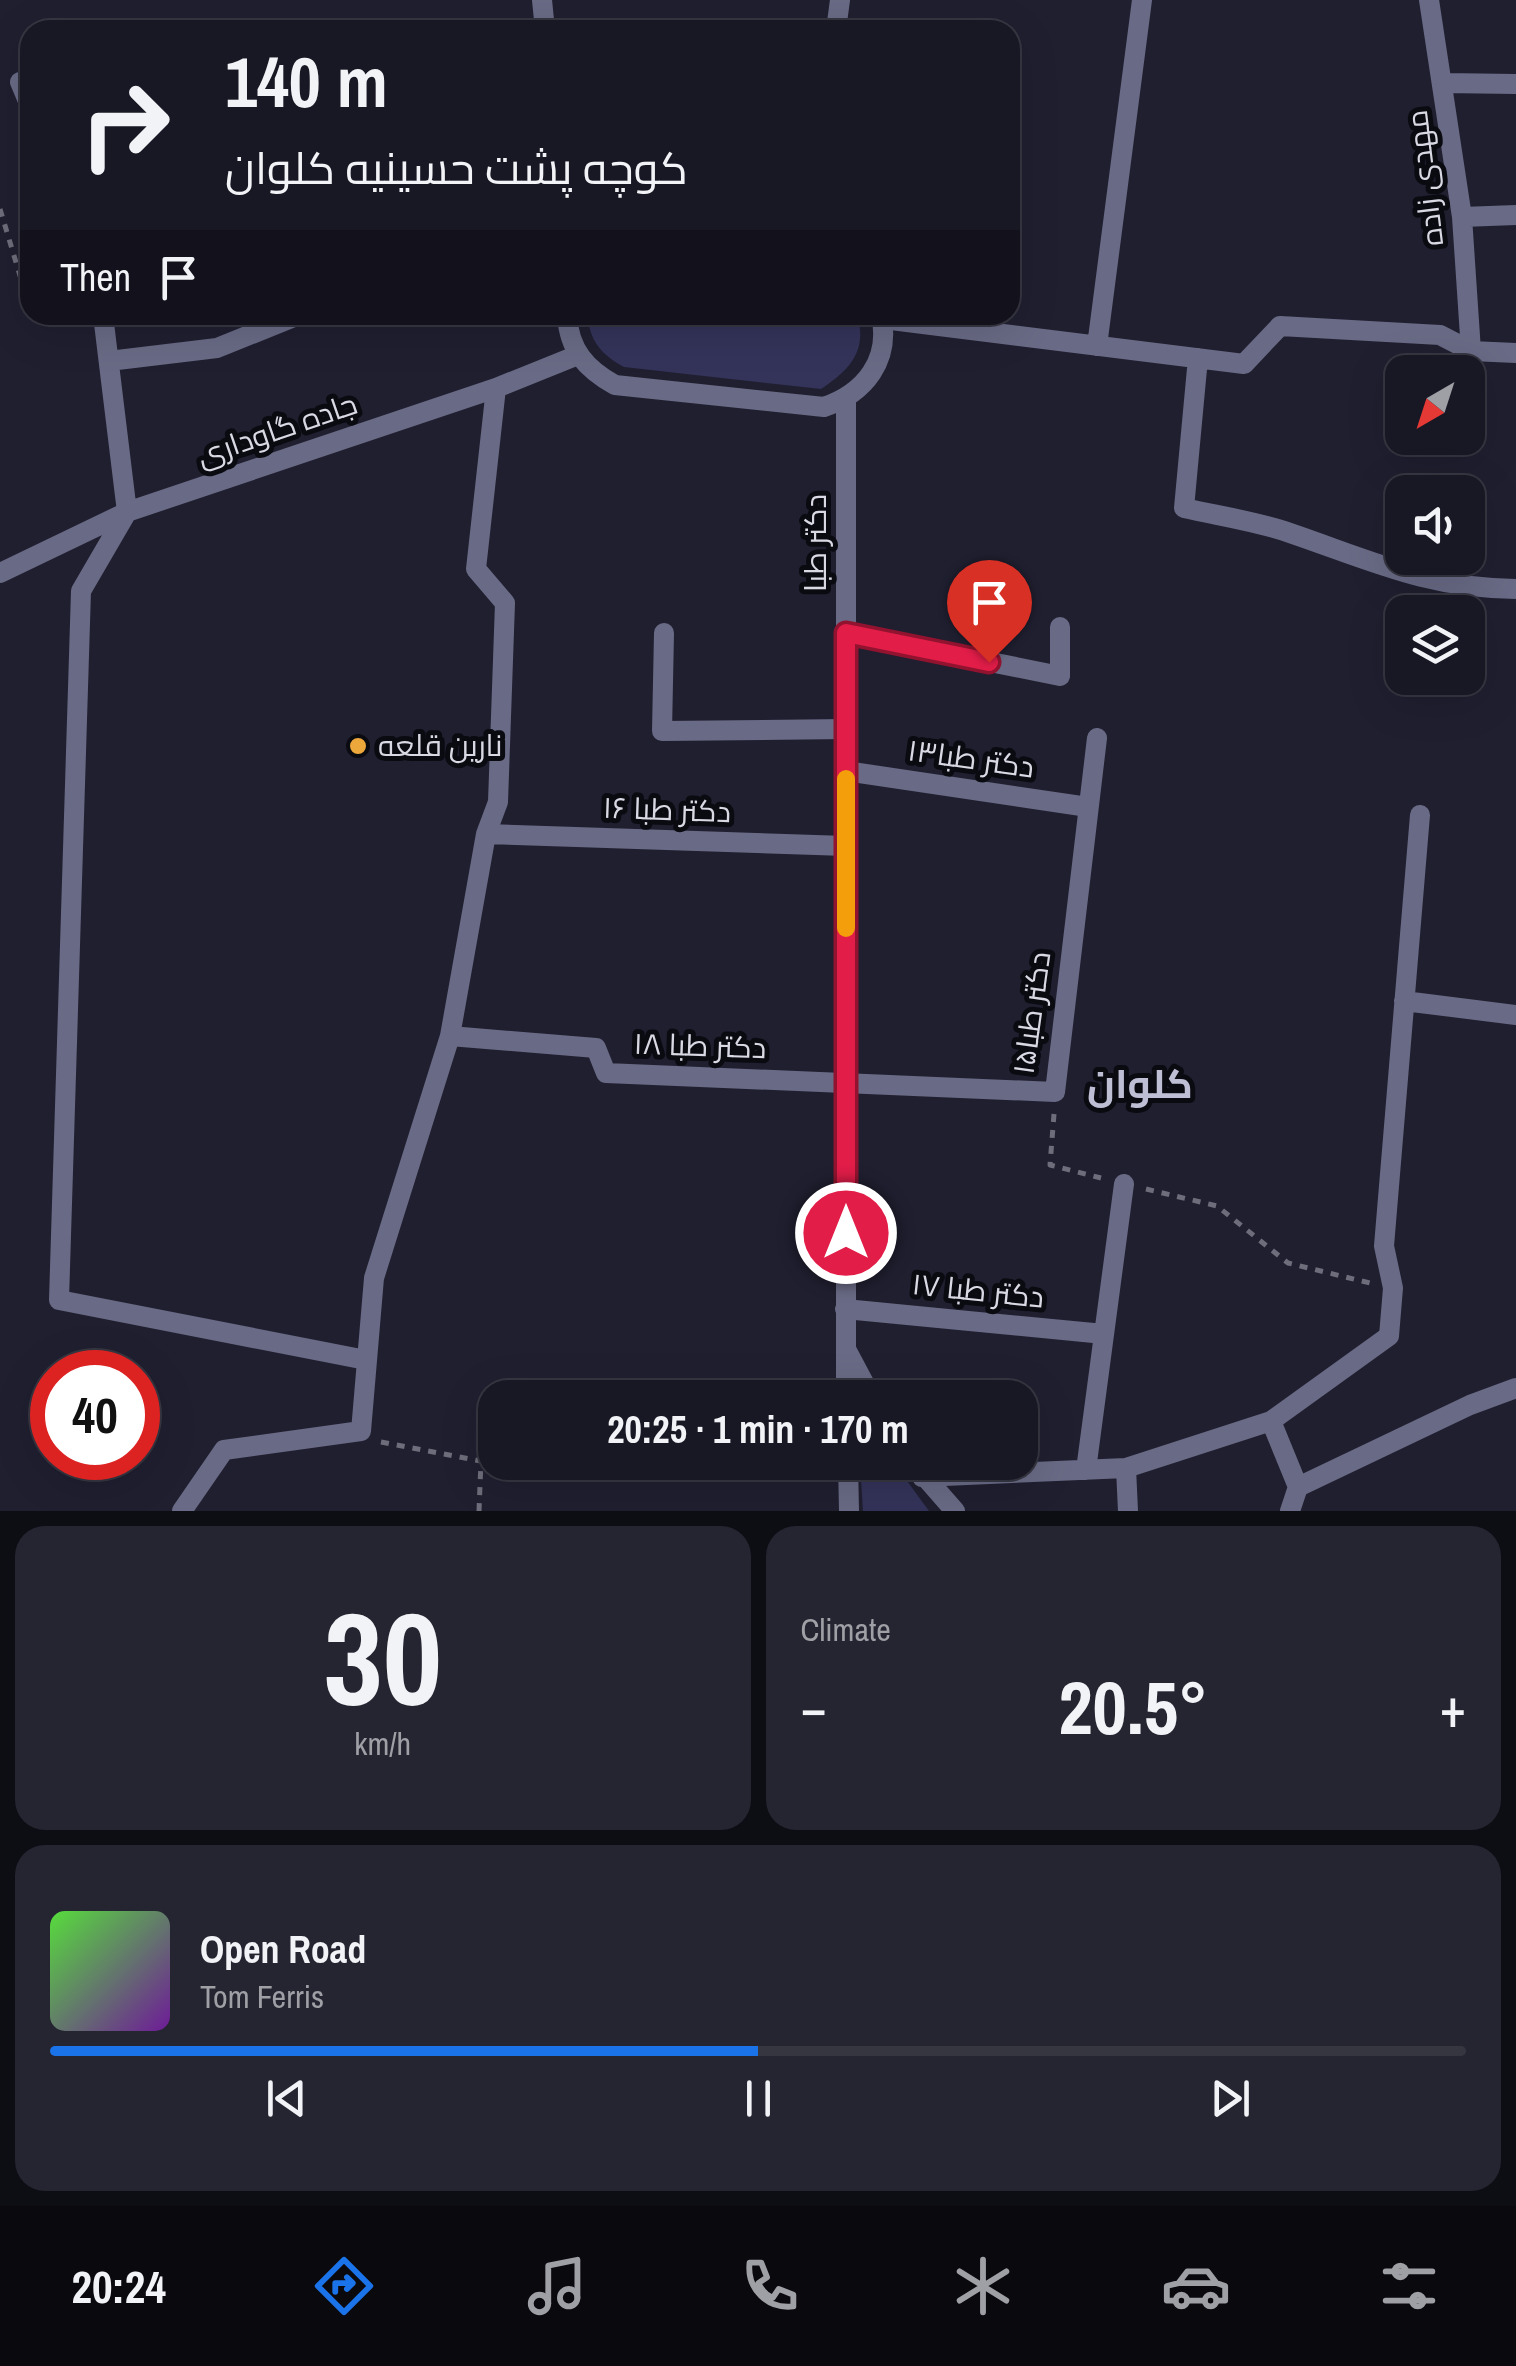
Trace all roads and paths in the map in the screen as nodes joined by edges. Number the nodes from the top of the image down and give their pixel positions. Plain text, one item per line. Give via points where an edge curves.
1 (1142, 0) edge
2 (1429, 0) edge
3 (1444, 83) junction
4 (1516, 84) edge
5 (0, 209) edge
6 (1516, 216) edge
7 (1462, 217) junction
8 (20, 275) edge
9 (104, 325) edge
10 (274, 325) edge
11 (567, 325) edge
12 (883, 325) edge
13 (941, 325) edge
14 (1097, 346) junction
15 (1471, 351) junction
16 (1516, 352) edge
17 (578, 355) junction
18 (1198, 358) junction
19 (109, 360) junction
20 (496, 388) junction
21 (846, 399) junction
22 (127, 512) junction
23 (0, 573) edge
24 (1516, 589) edge
25 (1060, 627) dead end
26 (664, 633) dead end
27 (846, 633) junction
28 (846, 729) junction
29 (1097, 738) dead end
30 (846, 771) junction
31 (1088, 807) junction
32 (1420, 815) dead end
33 (486, 834) junction
34 (846, 846) junction
35 (1404, 1001) junction
36 (1516, 1015) edge
37 (450, 1036) junction
38 (846, 1080) junction
39 (1055, 1092) junction
40 (1124, 1184) junction
41 (1392, 1288) junction
42 (846, 1309) junction
43 (1104, 1334) junction
44 (845, 1346) junction
45 (366, 1360) junction
46 (846, 1380) edge
47 (863, 1380) edge
48 (1516, 1388) edge
49 (1271, 1421) junction
50 (371, 1440) dead end
51 (1126, 1468) junction
52 (1038, 1470) edge
53 (1086, 1470) junction
54 (848, 1480) edge
55 (927, 1480) edge
56 (1298, 1487) junction
57 (182, 1511) edge
58 (479, 1511) edge
59 (848, 1511) edge
60 (956, 1511) edge
61 (1128, 1511) edge
62 (1290, 1511) edge

1 - 14 street
2 - 3 street, مهدی زاده
3 - 4 street
3 - 7 street, مهدی زاده
5 - 8 path
6 - 7 street
7 - 15 street, مهدی زاده
9 - 19 street
10 - 19 street via 216,348
11 - 17 street
12 - 21 street via 878,365
13 - 14 street
14 - 18 street
15 - 16 street
15 - 18 street via 1440,335 1280,326 1244,364
17 - 20 street, جاده گاوداری
17 - 21 street via 615,385 824,407
18 - 24 street via 1184,508 1286,532 1462,588
19 - 22 street
20 - 22 street, جاده گاوداری
20 - 33 street via 476,569 504,602 498,802
21 - 27 street, دکتر طبا
22 - 23 street, جاده گاوداری
22 - 45 street via 81,591 59,1300
25 - 27 street via 1060,676
26 - 28 street via 662,731
27 - 28 street, دکتر طبا
28 - 30 street, دکتر طبا
29 - 31 street, دکتر طبا۱۵
30 - 31 street, دکتر طبا۱۳
30 - 34 street, دکتر طبا
31 - 39 street, دکتر طبا۱۵
32 - 35 street
33 - 34 street, دکتر طبا ۱۶
33 - 37 street
34 - 38 street, دکتر طبا
35 - 36 street
35 - 41 street via 1384,1246
37 - 38 street, دکتر طبا ۱۸ via 596,1048 606,1073
37 - 45 street via 374,1278
38 - 39 street, دکتر طبا۱۵
38 - 42 street, دکتر طبا
39 - 40 path via 1050,1166
40 - 41 path via 1217,1206 1288,1263
40 - 43 street
41 - 49 street via 1389,1336
42 - 43 street, دکتر طبا ۱۷
42 - 44 street, دکتر طبا
43 - 53 street
44 - 46 street, دکتر طبا
44 - 47 street
45 - 57 street via 361,1431 224,1450
48 - 56 street
49 - 51 street
49 - 56 street
50 - 58 path via 481,1460
51 - 53 street
51 - 61 street
52 - 53 street
54 - 59 street
55 - 60 street
56 - 62 street

